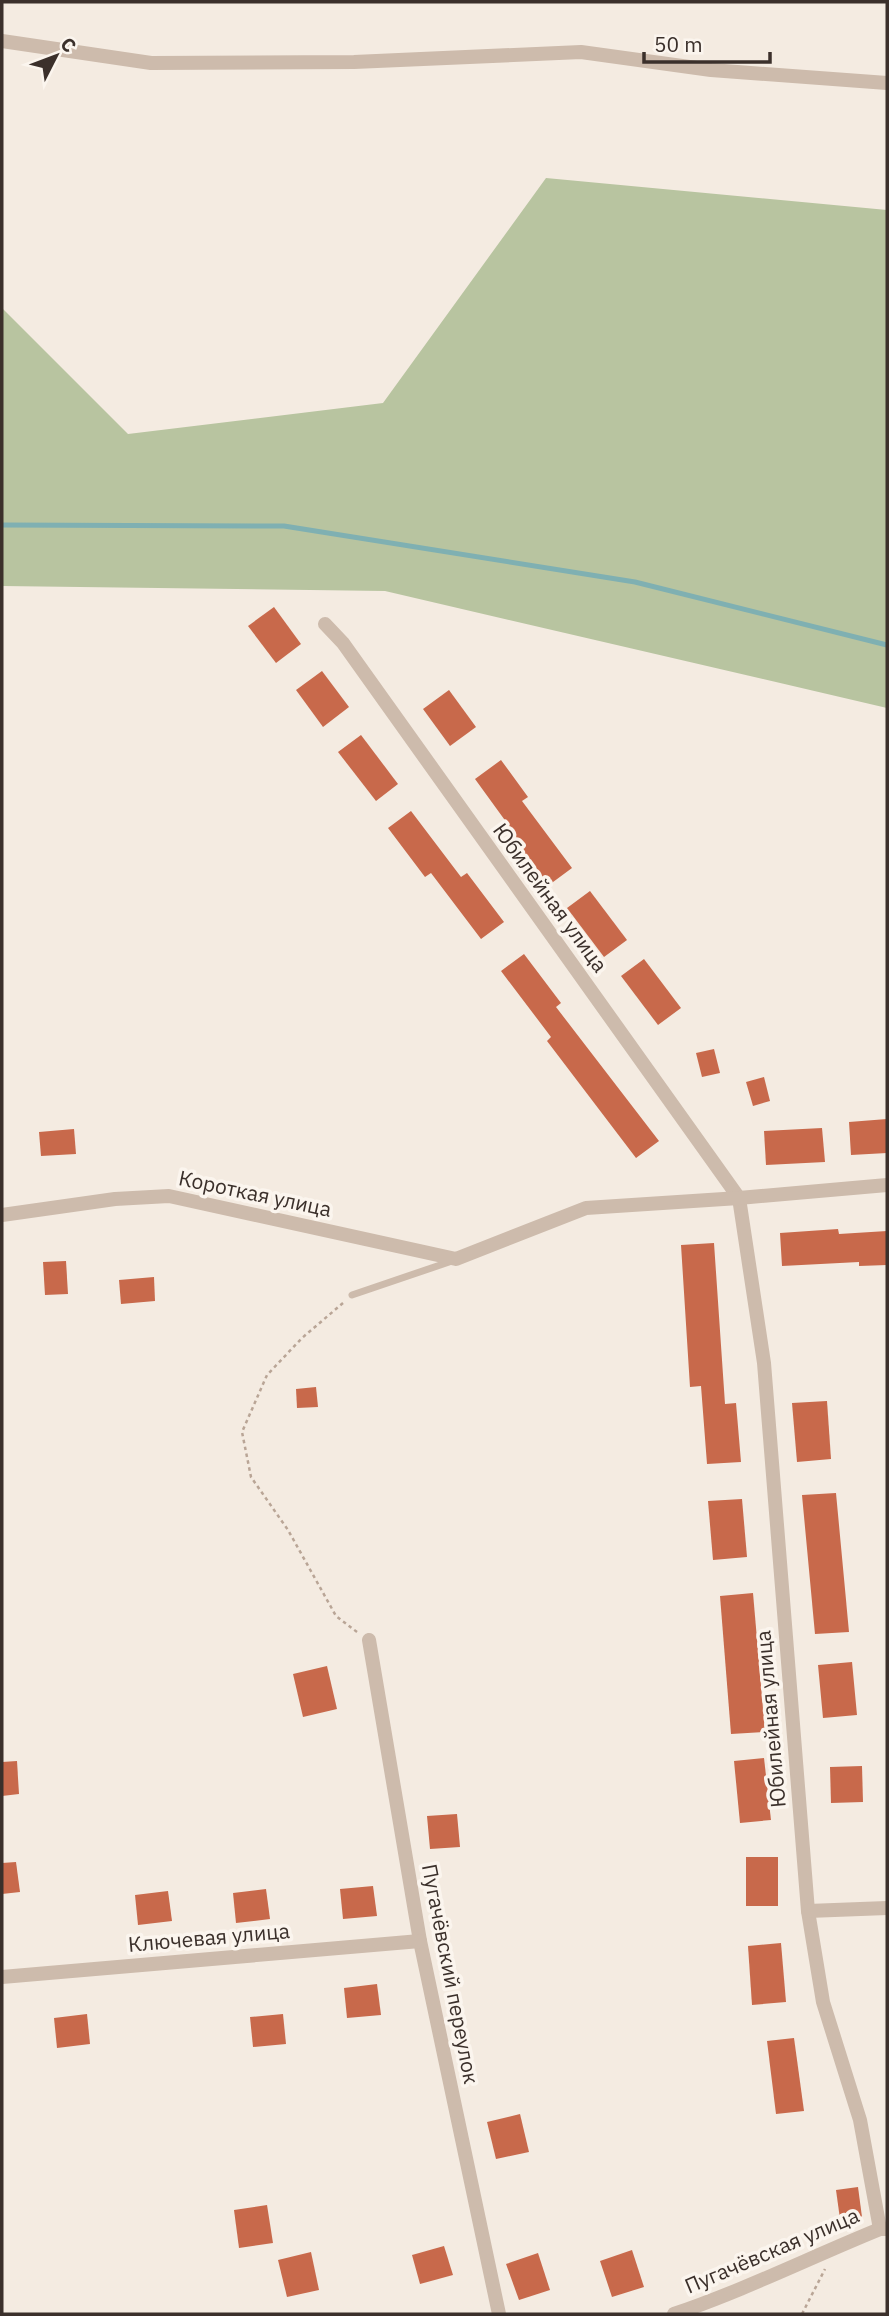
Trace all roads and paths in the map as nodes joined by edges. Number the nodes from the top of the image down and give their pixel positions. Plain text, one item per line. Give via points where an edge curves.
1 (2, 41) edge
2 (887, 83) edge
3 (325, 624) dead end
4 (887, 1185) edge
5 (739, 1198) junction
6 (2, 1215) edge
7 (456, 1259) junction
8 (352, 1295) joint
9 (369, 1640) joint
10 (887, 1908) edge
11 (808, 1911) junction
12 (421, 1941) junction
13 (2, 1977) edge
14 (884, 2229) edge
15 (835, 2247) junction
16 (499, 2314) edge
17 (674, 2314) edge
18 (802, 2314) edge

1 - 2 street via 151,63 354,62 581,52 711,69
3 - 5 street, Юбилейная улица
4 - 5 street
5 - 7 street via 586,1208
5 - 11 street, Юбилейная улица via 764,1363
6 - 7 street, Короткая улица via 169,1196
7 - 8 lane
8 - 9 path via 267,1375 242,1432 251,1477 288,1530 336,1616
9 - 12 street, Пугачёвский переулок
10 - 11 street
11 - 14 street, Юбилейная улица via 823,2002 860,2120
12 - 13 street, Ключевая улица
12 - 16 street, Пугачёвский переулок
14 - 15 street, Пугачёвская улица
15 - 17 street, Пугачёвская улица via 729,2295
15 - 18 path

